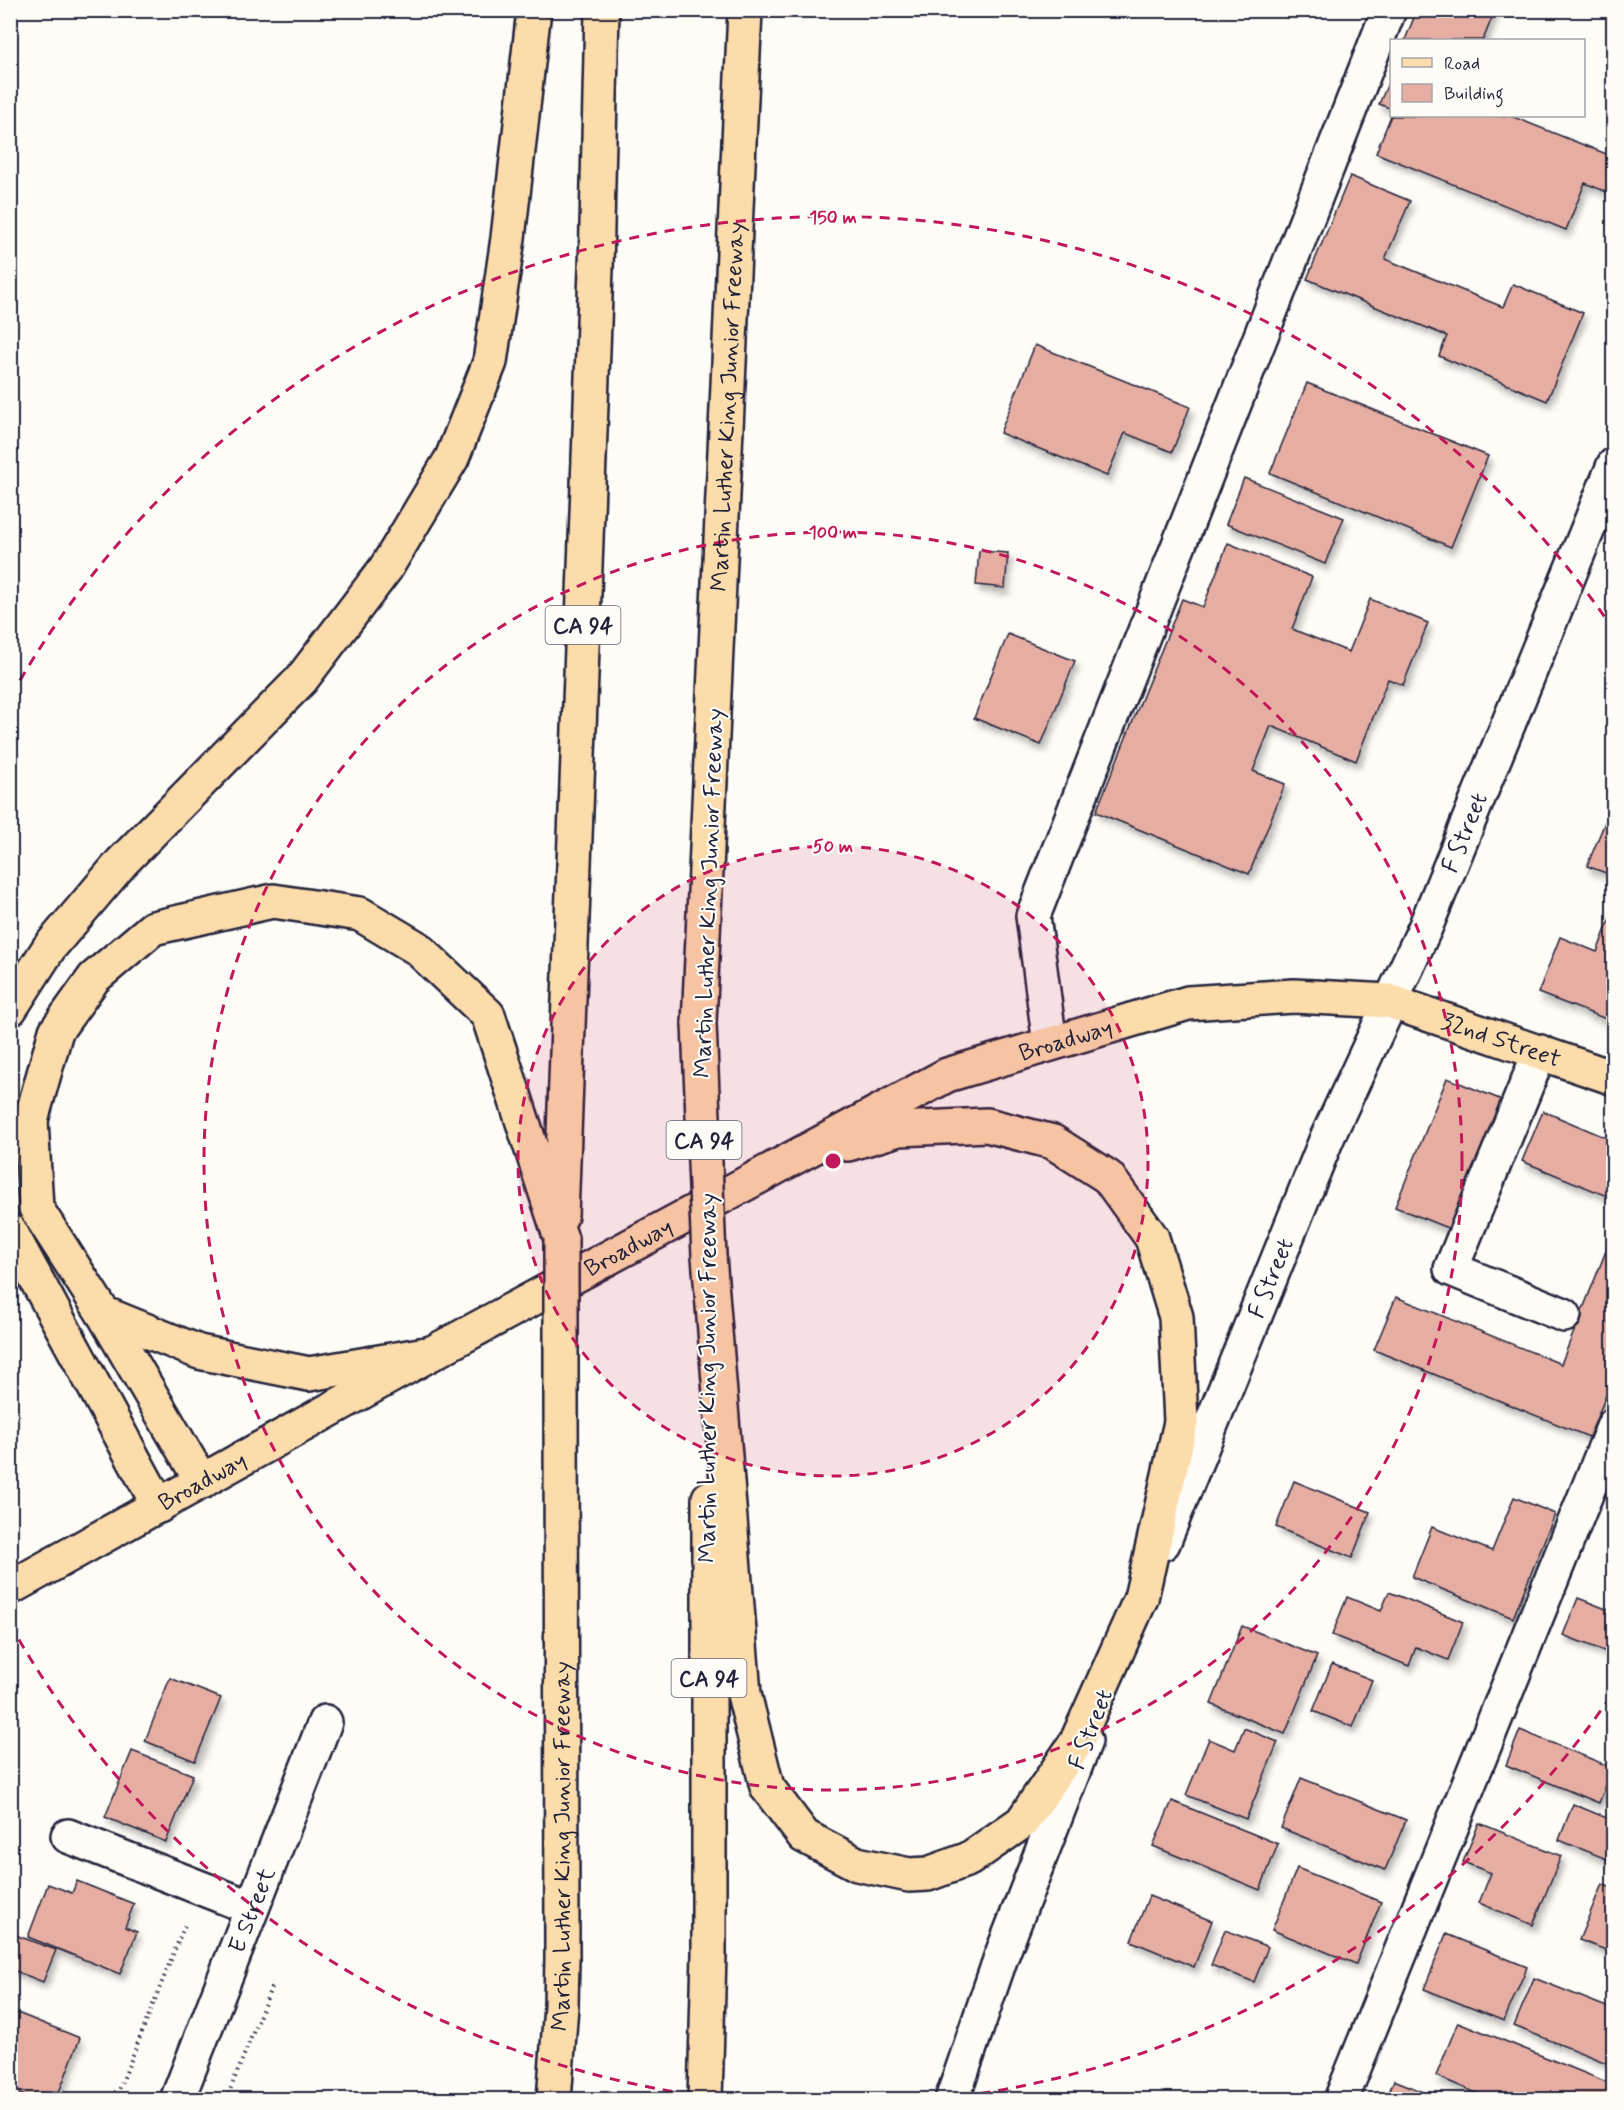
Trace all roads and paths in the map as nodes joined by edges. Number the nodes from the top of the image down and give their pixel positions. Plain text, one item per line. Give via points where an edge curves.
1 (534, 10) edge
2 (602, 10) edge
3 (745, 10) edge
4 (1389, 10) edge
5 (1614, 465) edge
6 (1389, 1001) junction
7 (10, 1009) edge
8 (1050, 1044) junction
9 (1540, 1052) junction
10 (1614, 1078) edge
11 (786, 1162) junction
12 (10, 1231) edge
13 (561, 1239) junction
14 (709, 1256) junction
15 (103, 1313) junction
16 (1564, 1315) dead end
17 (432, 1353) junction
18 (1614, 1425) edge
19 (202, 1482) junction
20 (159, 1506) junction
21 (10, 1588) edge
22 (1141, 1598) junction
23 (325, 1722) dead end
24 (68, 1836) dead end
25 (198, 1887) junction
26 (252, 1908) junction
27 (273, 1983) dead end
28 (115, 2100) edge
29 (177, 2100) edge
30 (226, 2100) edge
31 (554, 2100) edge
32 (705, 2100) edge
33 (952, 2100) edge
34 (1341, 2100) edge

1 - 7 main road via 490,362 452,458 386,568 301,680 122,862 49,948
2 - 13 main road, Martin Luther King Junior Freeway / CA 94
3 - 14 main road, Martin Luther King Junior Freeway / CA 94, bridge via 699,1024
4 - 8 street via 1033,916
5 - 6 street, F Street via 1425,928
6 - 8 main road, Broadway via 1294,996 1188,1003
6 - 9 main road, 32nd Street
6 - 22 street, F Street via 1327,1138
8 - 11 main road, Broadway via 947,1075
9 - 10 main road, 32nd Street
9 - 16 street via 1451,1269
11 - 17 main road, Broadway
11 - 22 main road via 899,1129 987,1125 1053,1142 1108,1177 1152,1238 1176,1317 1181,1422
12 - 20 main road
13 - 15 main road via 488,1015 417,948 360,914 273,901 153,928 94,978 56,1031 31,1120 36,1208
13 - 31 main road, Martin Luther King Junior Freeway / CA 94, bridge via 562,1958
14 - 22 main road via 744,1694 767,1787 804,1836 856,1864 909,1875 928,1874 969,1859 1022,1822 1076,1743
14 - 32 main road, Martin Luther King Junior Freeway / CA 94 via 710,1954
15 - 17 main road via 200,1352 309,1374
15 - 19 main road
17 - 19 main road, Broadway
18 - 34 street
19 - 20 main road, Broadway
20 - 21 main road, Broadway
22 - 33 street, F Street via 1001,1957
23 - 26 street, E Street
24 - 25 street
25 - 26 street
25 - 28 path
26 - 29 street, E Street
27 - 30 path

